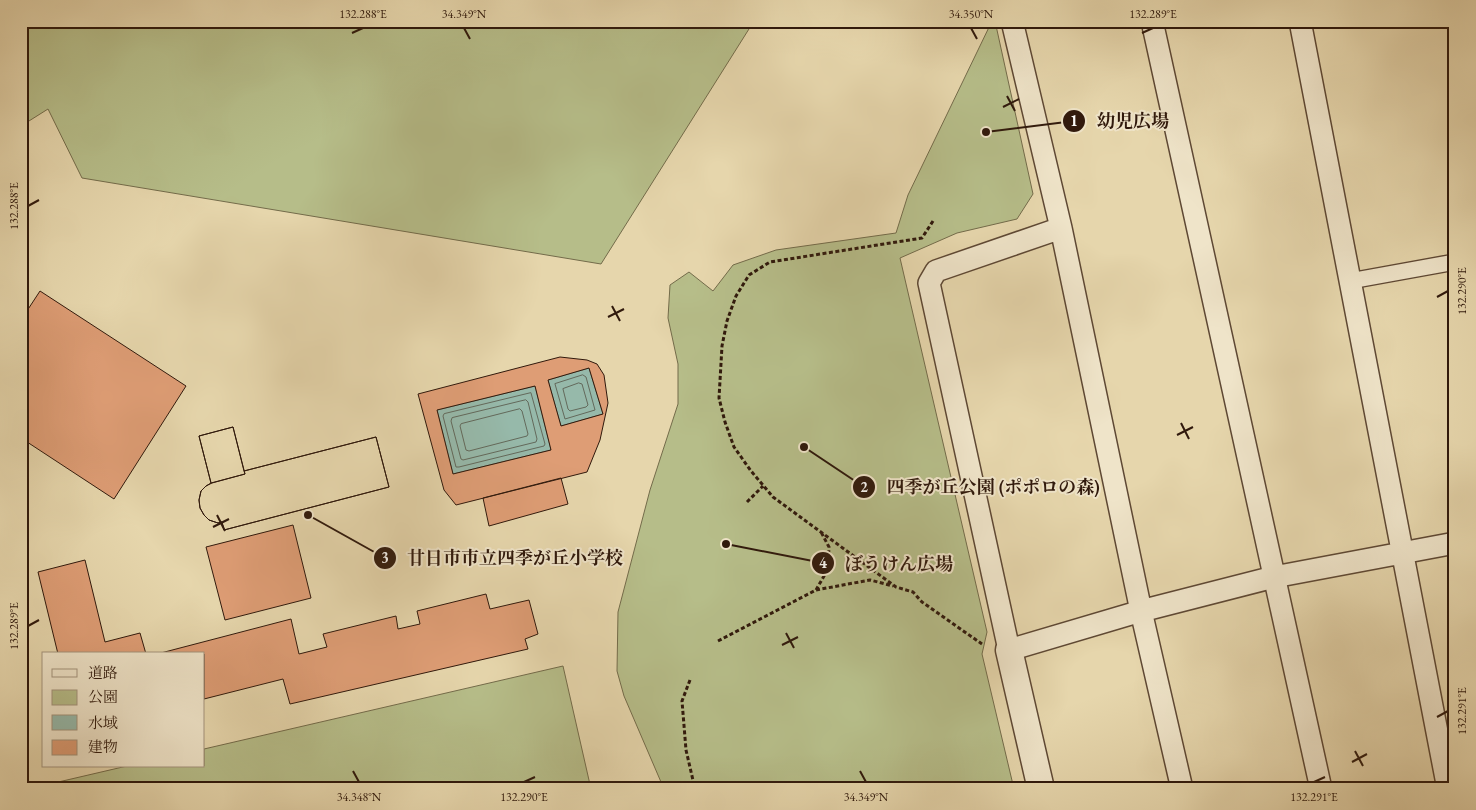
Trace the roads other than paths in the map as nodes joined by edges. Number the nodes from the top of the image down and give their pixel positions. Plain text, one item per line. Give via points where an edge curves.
1 (1012, 21) edge
2 (1152, 21) edge
3 (1300, 21) edge
4 (1061, 228) junction
5 (1455, 262) edge
6 (1350, 281) junction
7 (1455, 543) edge
8 (1402, 553) junction
9 (1274, 577) junction
10 (1141, 611) junction
11 (1009, 650) junction
12 (1041, 789) edge
13 (1182, 789) edge
14 (1321, 789) edge
15 (1448, 789) edge

1 - 4 street
2 - 9 street
3 - 6 street
4 - 10 street
4 - 11 street via 936,270 929,283
5 - 6 street
6 - 8 street
7 - 8 street
8 - 9 street
8 - 15 street
9 - 10 street
9 - 14 street
10 - 11 street
10 - 13 street
11 - 12 street

